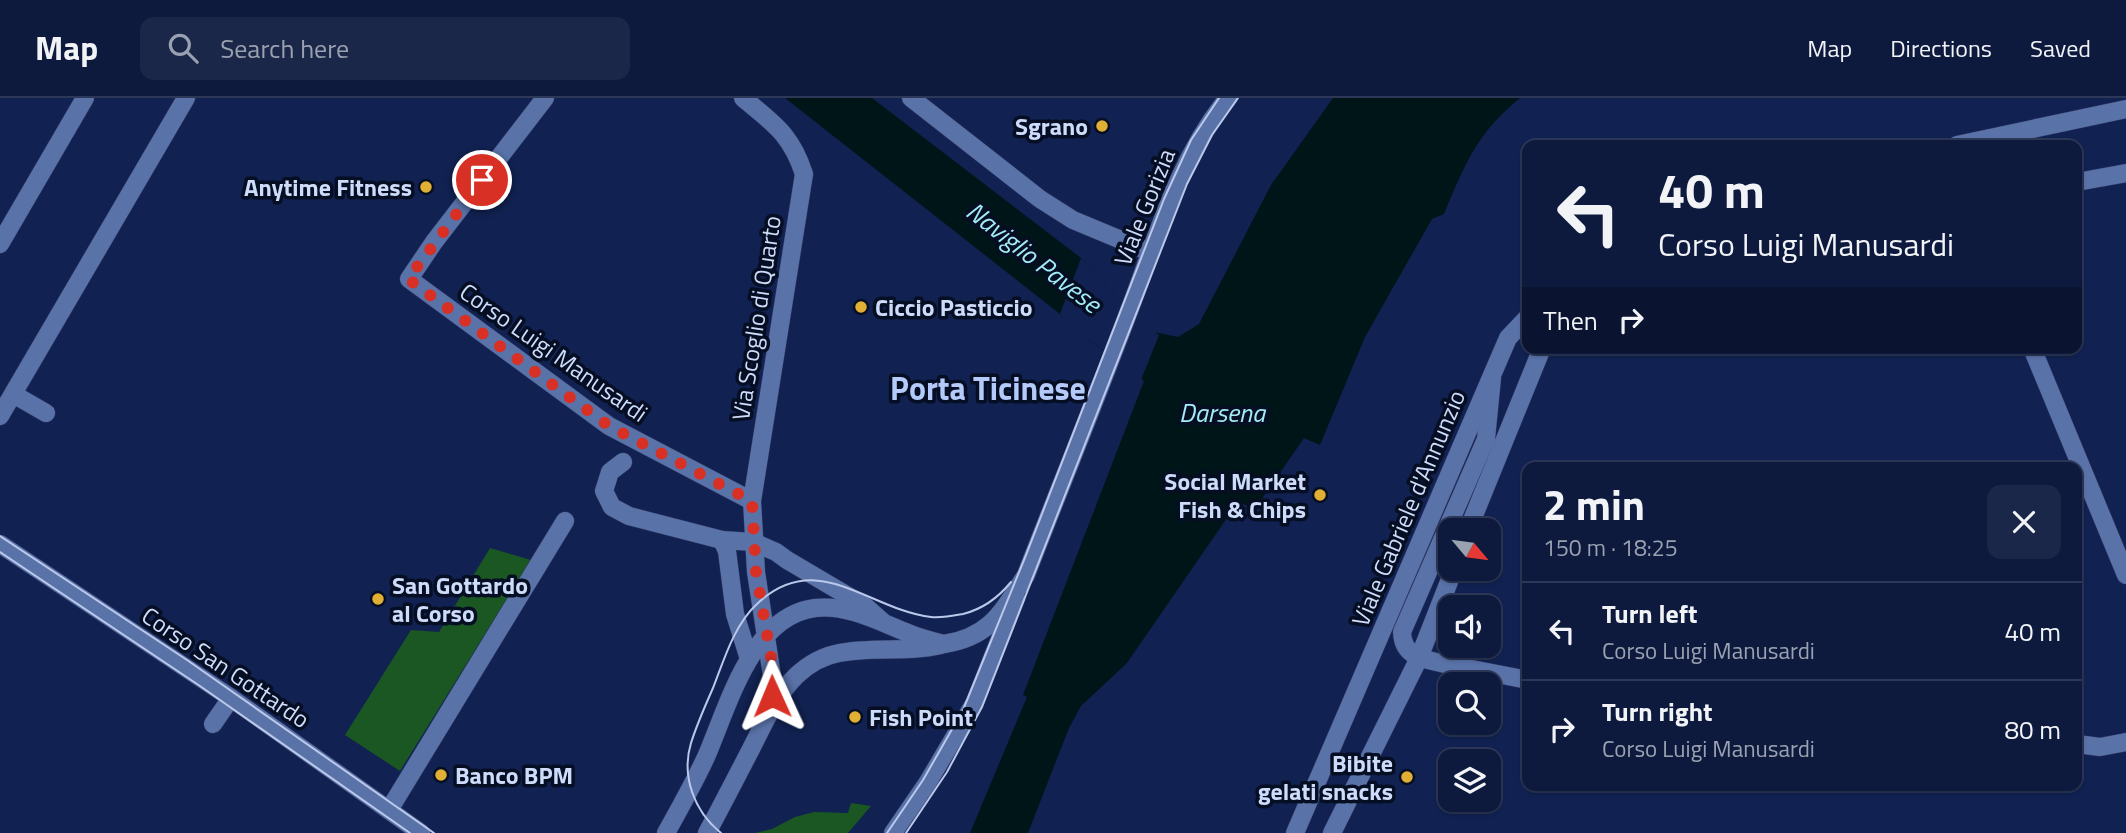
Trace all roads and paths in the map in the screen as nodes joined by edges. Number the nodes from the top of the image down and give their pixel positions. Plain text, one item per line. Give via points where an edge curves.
1 (85, 98) edge
2 (186, 98) edge
3 (545, 98) edge
4 (743, 98) edge
5 (911, 98) edge
6 (1228, 98) edge
7 (2126, 108) edge
8 (1980, 140) edge
9 (2126, 173) edge
10 (2082, 181) edge
11 (0, 244) edge
12 (1150, 252) junction
13 (1522, 323) edge
14 (1540, 354) edge
15 (2034, 354) edge
16 (1497, 361) junction
17 (13, 394) junction
18 (46, 413) dead end
19 (0, 416) edge
20 (623, 462) dead end
21 (2079, 462) edge
22 (2082, 469) edge
23 (752, 501) junction
24 (1473, 518) edge
25 (565, 521) dead end
26 (722, 540) junction
27 (753, 542) junction
28 (0, 544) edge
29 (1026, 575) junction
30 (2126, 575) edge
31 (1449, 581) edge
32 (883, 622) junction
33 (767, 634) junction
34 (944, 644) junction
35 (1419, 658) junction
36 (749, 659) junction
37 (1445, 664) junction
38 (1522, 679) edge
39 (1409, 680) junction
40 (231, 698) junction
41 (767, 716) junction
42 (214, 724) dead end
43 (2126, 742) edge
44 (2082, 745) edge
45 (389, 810) junction
46 (421, 833) edge
47 (666, 833) edge
48 (708, 833) edge
49 (893, 833) edge
50 (1295, 833) edge
51 (1332, 833) edge

1 - 11 street
2 - 17 street
3 - 23 street, Corso Luigi Manusardi via 408,279 609,426
4 - 23 street, Via Scoglio di Quarto via 779,127 804,174
5 - 12 street via 1040,199 1073,220
6 - 12 street, Viale Gorizia via 1189,160
7 - 8 street
9 - 10 street
12 - 29 street, Viale Gorizia
13 - 16 street, Viale Gabriele d'Annunzio via 1508,338
14 - 24 street
15 - 21 street
16 - 35 street via 1486,439 1402,632 1406,648
16 - 50 street, Viale Gabriele d'Annunzio
17 - 18 street
17 - 19 street
20 - 26 street via 610,472 604,491 612,507 629,516
22 - 30 street
23 - 27 street, Via Scoglio di Quarto
25 - 45 street
26 - 27 street
26 - 36 street via 734,614
27 - 32 street via 866,607
27 - 33 street, Via Scoglio di Quarto
28 - 40 street, Corso San Gottardo
29 - 34 street via 1005,609 983,630 963,642
29 - 49 street via 975,702
31 - 35 street
32 - 33 street via 841,609 815,608 792,615
32 - 34 street
33 - 36 street
33 - 41 street, Via Scoglio di Quarto via 772,676
34 - 41 street via 821,658 795,677
35 - 37 street
35 - 39 street
36 - 47 street
37 - 38 street
37 - 39 street via 1424,663
39 - 51 street
40 - 42 street
40 - 45 street, Corso San Gottardo
41 - 48 street
43 - 44 street
45 - 46 street, Corso San Gottardo

